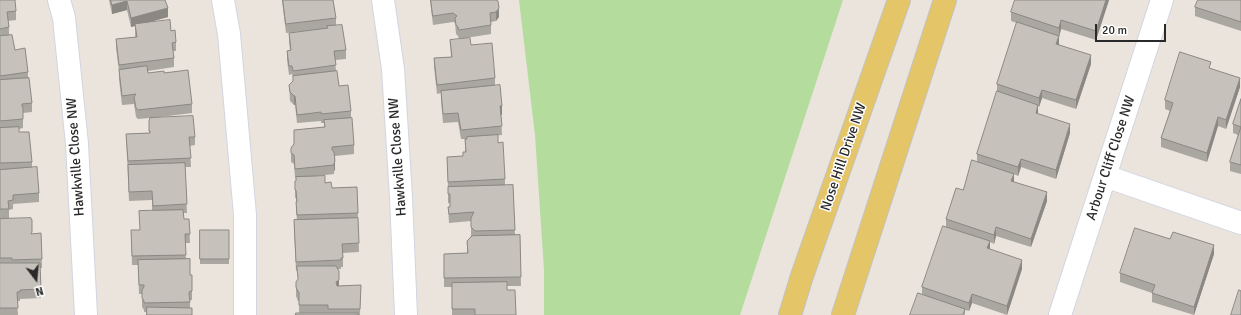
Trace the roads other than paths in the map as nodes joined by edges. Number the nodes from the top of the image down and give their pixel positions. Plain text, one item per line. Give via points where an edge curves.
1 (60, 0) edge
2 (223, 0) edge
3 (383, 0) edge
4 (899, 0) edge
5 (945, 0) edge
6 (1162, 0) edge
7 (1105, 176) junction
8 (1241, 223) edge
9 (86, 315) edge
10 (245, 315) edge
11 (406, 315) edge
12 (790, 315) edge
13 (843, 315) edge
14 (1060, 315) edge

1 - 9 street, Hawkville Close NW via 77,144
2 - 10 street via 229,34 245,215
3 - 11 street, Hawkville Close NW via 393,69
4 - 12 main road, Nose Hill Drive NW
5 - 13 main road
6 - 7 street, Arbour Cliff Close NW
7 - 8 street
7 - 14 street, Arbour Cliff Close NW

